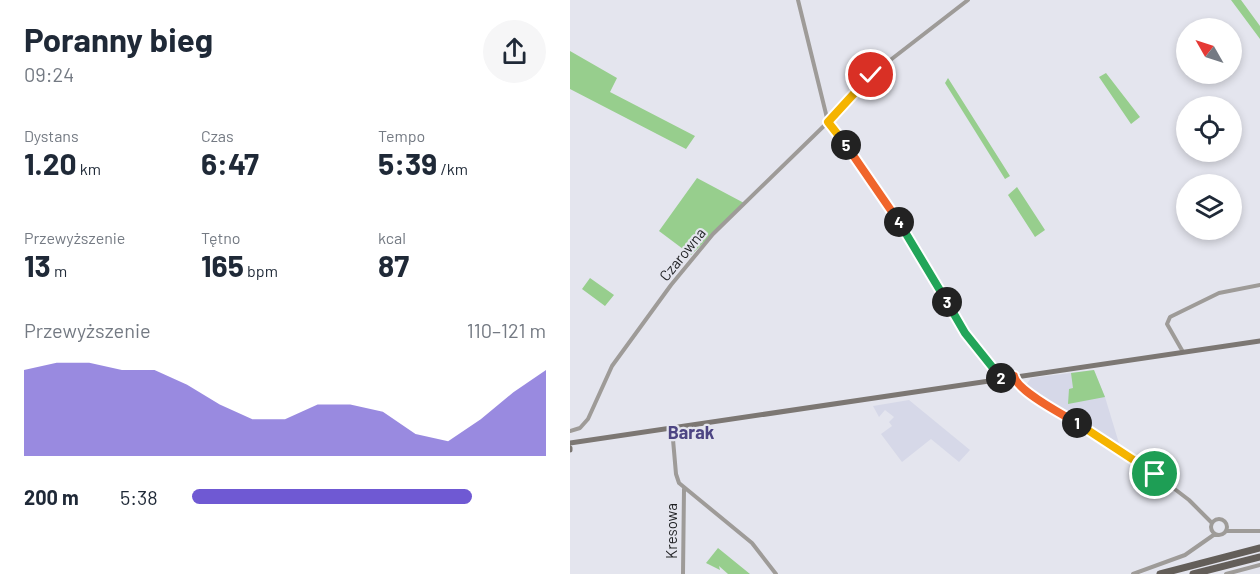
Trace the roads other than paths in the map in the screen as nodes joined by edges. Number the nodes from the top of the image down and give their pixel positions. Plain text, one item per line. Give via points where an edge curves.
1 (798, 0) edge
2 (968, 0) edge
3 (828, 122) junction
4 (1260, 285) edge
5 (1260, 340) edge
6 (1183, 351) junction
7 (1014, 376) junction
8 (999, 378) junction
9 (672, 427) junction
10 (570, 431) edge
11 (570, 442) edge
12 (684, 489) junction
13 (1213, 521) junction
14 (1227, 528) junction
15 (1260, 531) edge
16 (1214, 532) junction
17 (1260, 548) edge
18 (1260, 557) edge
19 (1260, 565) edge
20 (683, 574) edge
21 (776, 574) edge
22 (1133, 574) edge
23 (1160, 574) edge
24 (1193, 574) edge
25 (1226, 574) edge

1 - 3 street
2 - 3 street, Czarowna via 871,75
3 - 8 street via 886,202 965,333
3 - 10 street, Czarowna via 694,256 612,366 583,425
4 - 6 street via 1219,293 1170,317 1167,324
5 - 6 street
6 - 7 street
7 - 8 street
7 - 13 street via 1029,393 1155,474
8 - 9 street
9 - 11 street
9 - 12 street via 676,474
12 - 20 street, Kresowa
12 - 21 street via 759,551
13 - 14 street via 1223,519
13 - 16 street
14 - 15 street
14 - 16 street via 1222,535
16 - 22 street via 1169,563
17 - 23 main road
18 - 24 main road
19 - 25 street

